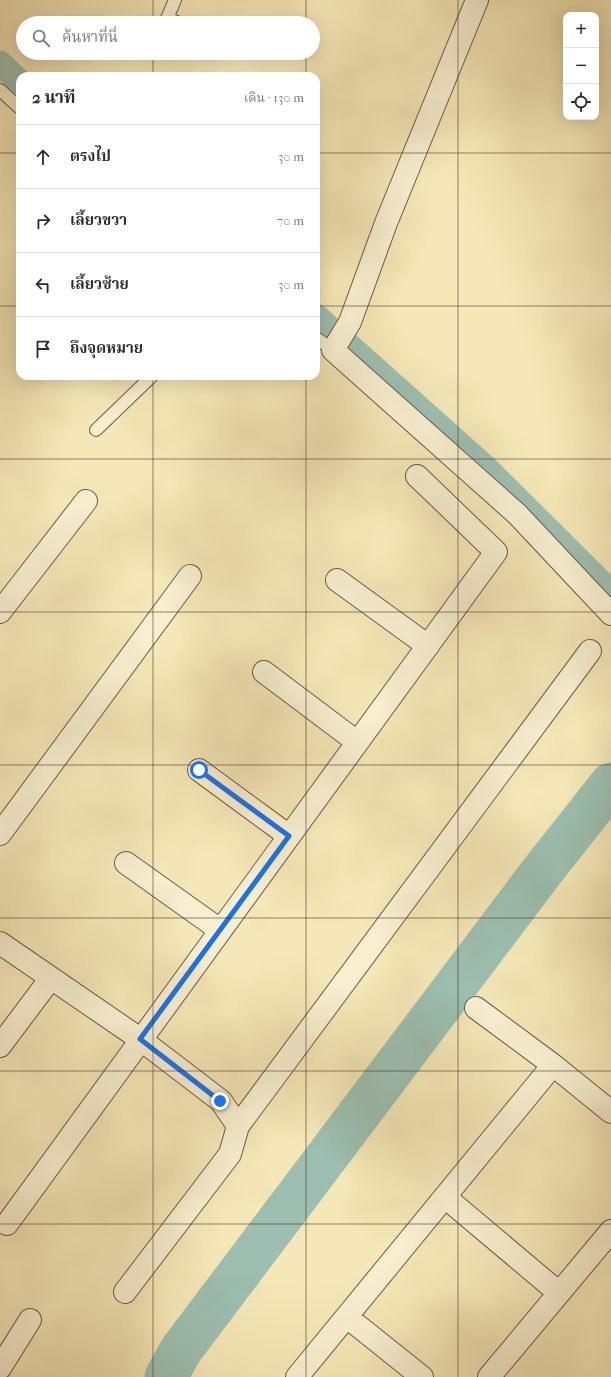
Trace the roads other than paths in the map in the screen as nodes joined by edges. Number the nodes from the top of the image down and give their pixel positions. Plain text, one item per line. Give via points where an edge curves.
1 (175, 0) edge
2 (477, 0) edge
3 (168, 16) edge
4 (0, 90) edge
5 (16, 104) edge
6 (328, 344) edge
7 (148, 380) edge
8 (96, 430) dead end
9 (417, 476) dead end
10 (86, 501) dead end
11 (190, 576) dead end
12 (337, 580) dead end
13 (0, 612) edge
14 (611, 614) edge
15 (428, 646) junction
16 (590, 651) dead end
17 (264, 672) dead end
18 (357, 742) junction
19 (199, 770) dead end
20 (0, 834) edge
21 (289, 836) junction
22 (126, 863) dead end
23 (220, 930) junction
24 (0, 944) edge
25 (51, 978) junction
26 (476, 1008) dead end
27 (140, 1039) junction
28 (0, 1046) edge
29 (553, 1065) junction
30 (611, 1112) edge
31 (238, 1126) junction
32 (445, 1197) junction
33 (7, 1224) dead end
34 (611, 1231) edge
35 (125, 1292) dead end
36 (559, 1293) junction
37 (347, 1317) junction
38 (30, 1320) dead end
39 (0, 1368) edge
40 (297, 1377) edge
41 (422, 1377) edge
42 (489, 1377) edge

1 - 3 lane
2 - 6 street via 386,223 350,322
4 - 5 lane
6 - 14 street via 517,514
7 - 8 lane
9 - 15 street via 496,552
10 - 13 street
11 - 20 street
12 - 15 street
15 - 18 street
16 - 31 street
17 - 18 street
18 - 21 street
19 - 21 street
21 - 23 street
22 - 23 street
23 - 27 street
24 - 25 street
25 - 27 street
25 - 28 street
26 - 29 street
27 - 31 street via 220,1101
27 - 33 street
29 - 30 street
29 - 32 street
31 - 35 street via 230,1154
32 - 36 street
32 - 37 street
34 - 36 street
36 - 42 street
37 - 40 street
37 - 41 street
38 - 39 street

